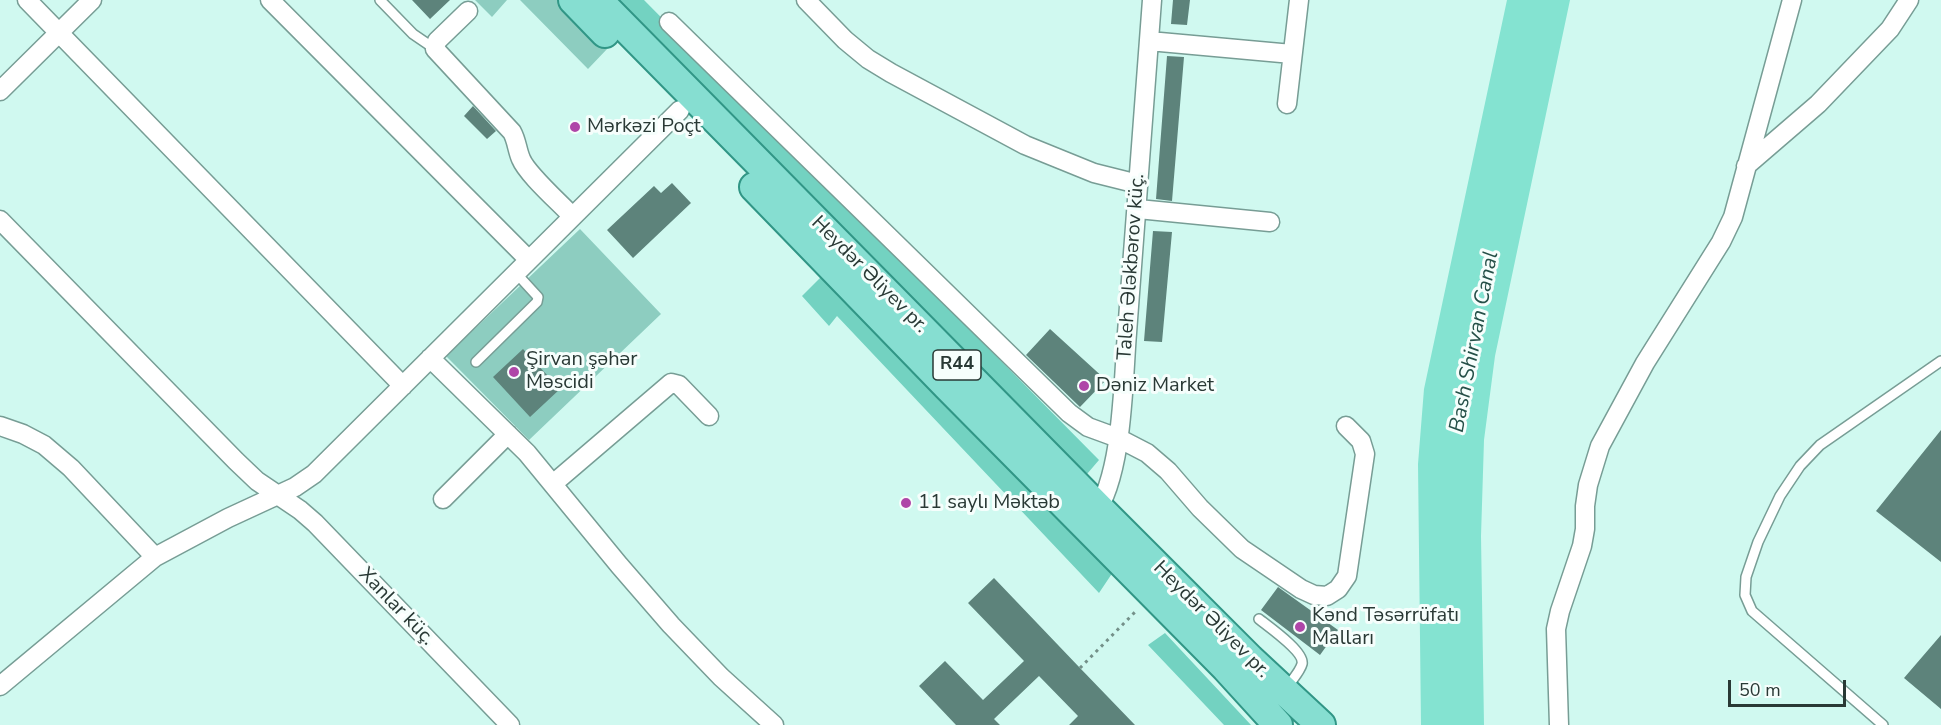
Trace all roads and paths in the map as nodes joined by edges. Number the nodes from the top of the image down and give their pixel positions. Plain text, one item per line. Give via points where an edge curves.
1 (27, 0) edge
2 (92, 0) edge
3 (270, 0) edge
4 (380, 0) edge
5 (573, 0) edge
6 (598, 0) edge
7 (806, 0) edge
8 (1152, 0) edge
9 (1299, 0) edge
10 (1792, 0) edge
11 (1909, 0) edge
12 (468, 11) dead end
13 (669, 21) dead end
14 (59, 33) junction
15 (1149, 41) junction
16 (435, 49) junction
17 (1292, 54) junction
18 (0, 91) edge
19 (1287, 104) dead end
20 (680, 110) junction
21 (1746, 166) junction
22 (1138, 184) junction
23 (1138, 209) junction
24 (572, 216) junction
25 (0, 220) edge
26 (1270, 222) dead end
27 (528, 259) junction
28 (516, 273) junction
29 (430, 358) junction
30 (1941, 361) edge
31 (476, 362) dead end
32 (403, 386) junction
33 (709, 416) dead end
34 (0, 426) edge
35 (1346, 426) dead end
36 (508, 434) junction
37 (1118, 438) junction
38 (554, 483) junction
39 (277, 494) junction
40 (443, 499) dead end
41 (1093, 518) junction
42 (155, 557) junction
43 (1153, 594) junction
44 (1259, 619) dead end
45 (1080, 668) dead end
46 (0, 686) edge
47 (1284, 691) junction
48 (502, 722) edge
49 (774, 725) edge
50 (1278, 725) edge
51 (1321, 725) edge
52 (1558, 725) edge
53 (1883, 725) edge

1 - 14 street
2 - 14 street
3 - 27 street
4 - 16 lane via 413,34
5 - 20 main road, Heydər Əliyev pr. / R44
6 - 41 main road, Heydər Əliyev pr. / R44
7 - 22 street via 845,40 891,73 1025,145 1094,173
8 - 15 street, Taleh Ələkbərov küç.
9 - 17 street
10 - 21 street
11 - 21 street via 1890,29 1818,104
12 - 16 street via 437,41
13 - 37 street via 1069,413 1088,427
14 - 18 street
14 - 32 street
15 - 17 street
15 - 22 street, Taleh Ələkbərov küç.
16 - 24 street via 512,132 524,164
17 - 19 street
20 - 24 street
20 - 41 main road, Heydər Əliyev pr. / R44 via 938,377
21 - 52 street via 1733,217 1720,242 1645,363 1600,446 1588,485 1582,546 1556,629
22 - 23 street, Taleh Ələkbərov küç.
23 - 26 street
23 - 37 street, Taleh Ələkbərov küç.
24 - 27 street
25 - 39 street, Xanlar küç. via 236,461
27 - 28 street
28 - 29 street
28 - 31 lane via 538,297 537,302
29 - 32 street
29 - 36 street
30 - 53 lane via 1820,446 1800,466 1780,496 1746,577 1745,595 1752,611
32 - 39 street via 314,474
33 - 38 street via 679,385 671,383
34 - 42 street via 44,445
35 - 37 street via 1361,441 1365,454 1347,576 1327,596 1314,596 1301,589 1242,549 1168,471 1147,453
36 - 38 street
36 - 40 street
37 - 41 street, Taleh Ələkbərov küç. via 1109,484
38 - 49 street via 671,625
39 - 42 street
39 - 48 street, Xanlar küç. via 315,524
41 - 43 main road, Heydər Əliyev pr. / R44
41 - 47 main road, Heydər Əliyev pr. / R44
42 - 46 street
43 - 45 path
43 - 50 main road, Heydər Əliyev pr. / R44
44 - 47 lane via 1301,657 1302,665
47 - 51 main road, Heydər Əliyev pr. / R44

